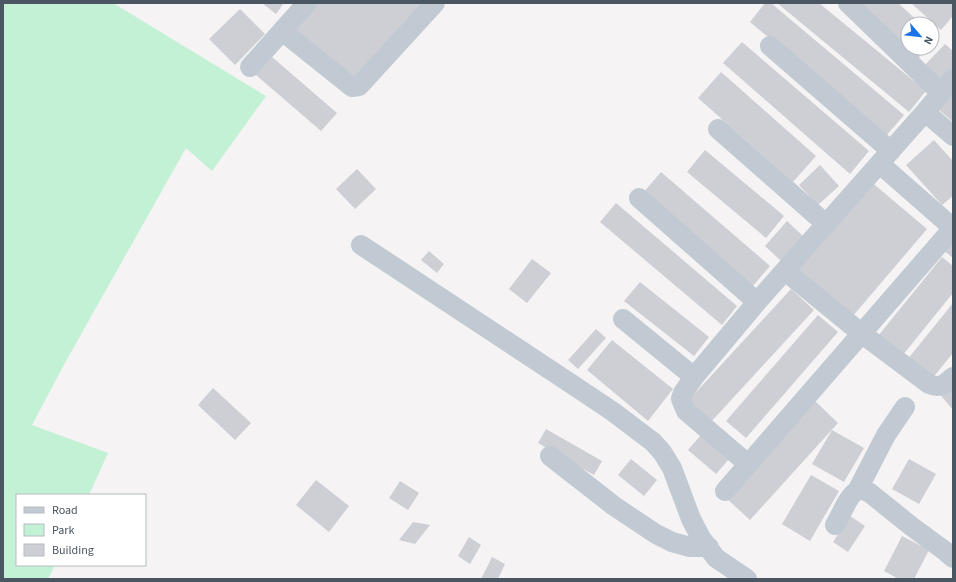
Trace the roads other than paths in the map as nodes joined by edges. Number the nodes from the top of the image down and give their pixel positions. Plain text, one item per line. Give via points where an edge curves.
1 (307, 3) edge
2 (435, 3) edge
3 (848, 3) edge
4 (282, 31) junction
5 (770, 46) dead end
6 (250, 67) dead end
7 (947, 86) edge
8 (925, 112) junction
9 (718, 129) dead end
10 (953, 136) edge
11 (886, 157) junction
12 (639, 198) dead end
13 (826, 224) junction
14 (953, 228) edge
15 (361, 245) dead end
16 (785, 271) junction
17 (757, 302) junction
18 (623, 319) dead end
19 (861, 333) junction
20 (694, 376) junction
21 (953, 377) edge
22 (905, 408) dead end
23 (550, 456) dead end
24 (748, 464) junction
25 (725, 491) dead end
26 (857, 491) junction
27 (835, 524) dead end
28 (708, 547) junction
29 (953, 558) edge
30 (747, 579) edge

1 - 4 street
2 - 4 street via 359,86 355,87
3 - 7 street
4 - 6 street
5 - 11 street
7 - 8 street
8 - 10 street
8 - 11 street
9 - 13 street
11 - 13 street
11 - 14 street
12 - 17 street
13 - 16 street
14 - 19 street
15 - 28 street via 612,411 653,442 672,468 691,519
16 - 17 street
16 - 19 street
17 - 20 street
18 - 20 street
19 - 21 street via 930,384 944,384
19 - 24 street
20 - 24 street via 681,399 686,410
22 - 26 street via 886,435
23 - 28 street via 614,506 656,534 690,547
24 - 25 street
26 - 27 street via 851,496
26 - 29 street via 870,493
28 - 30 street via 716,558

